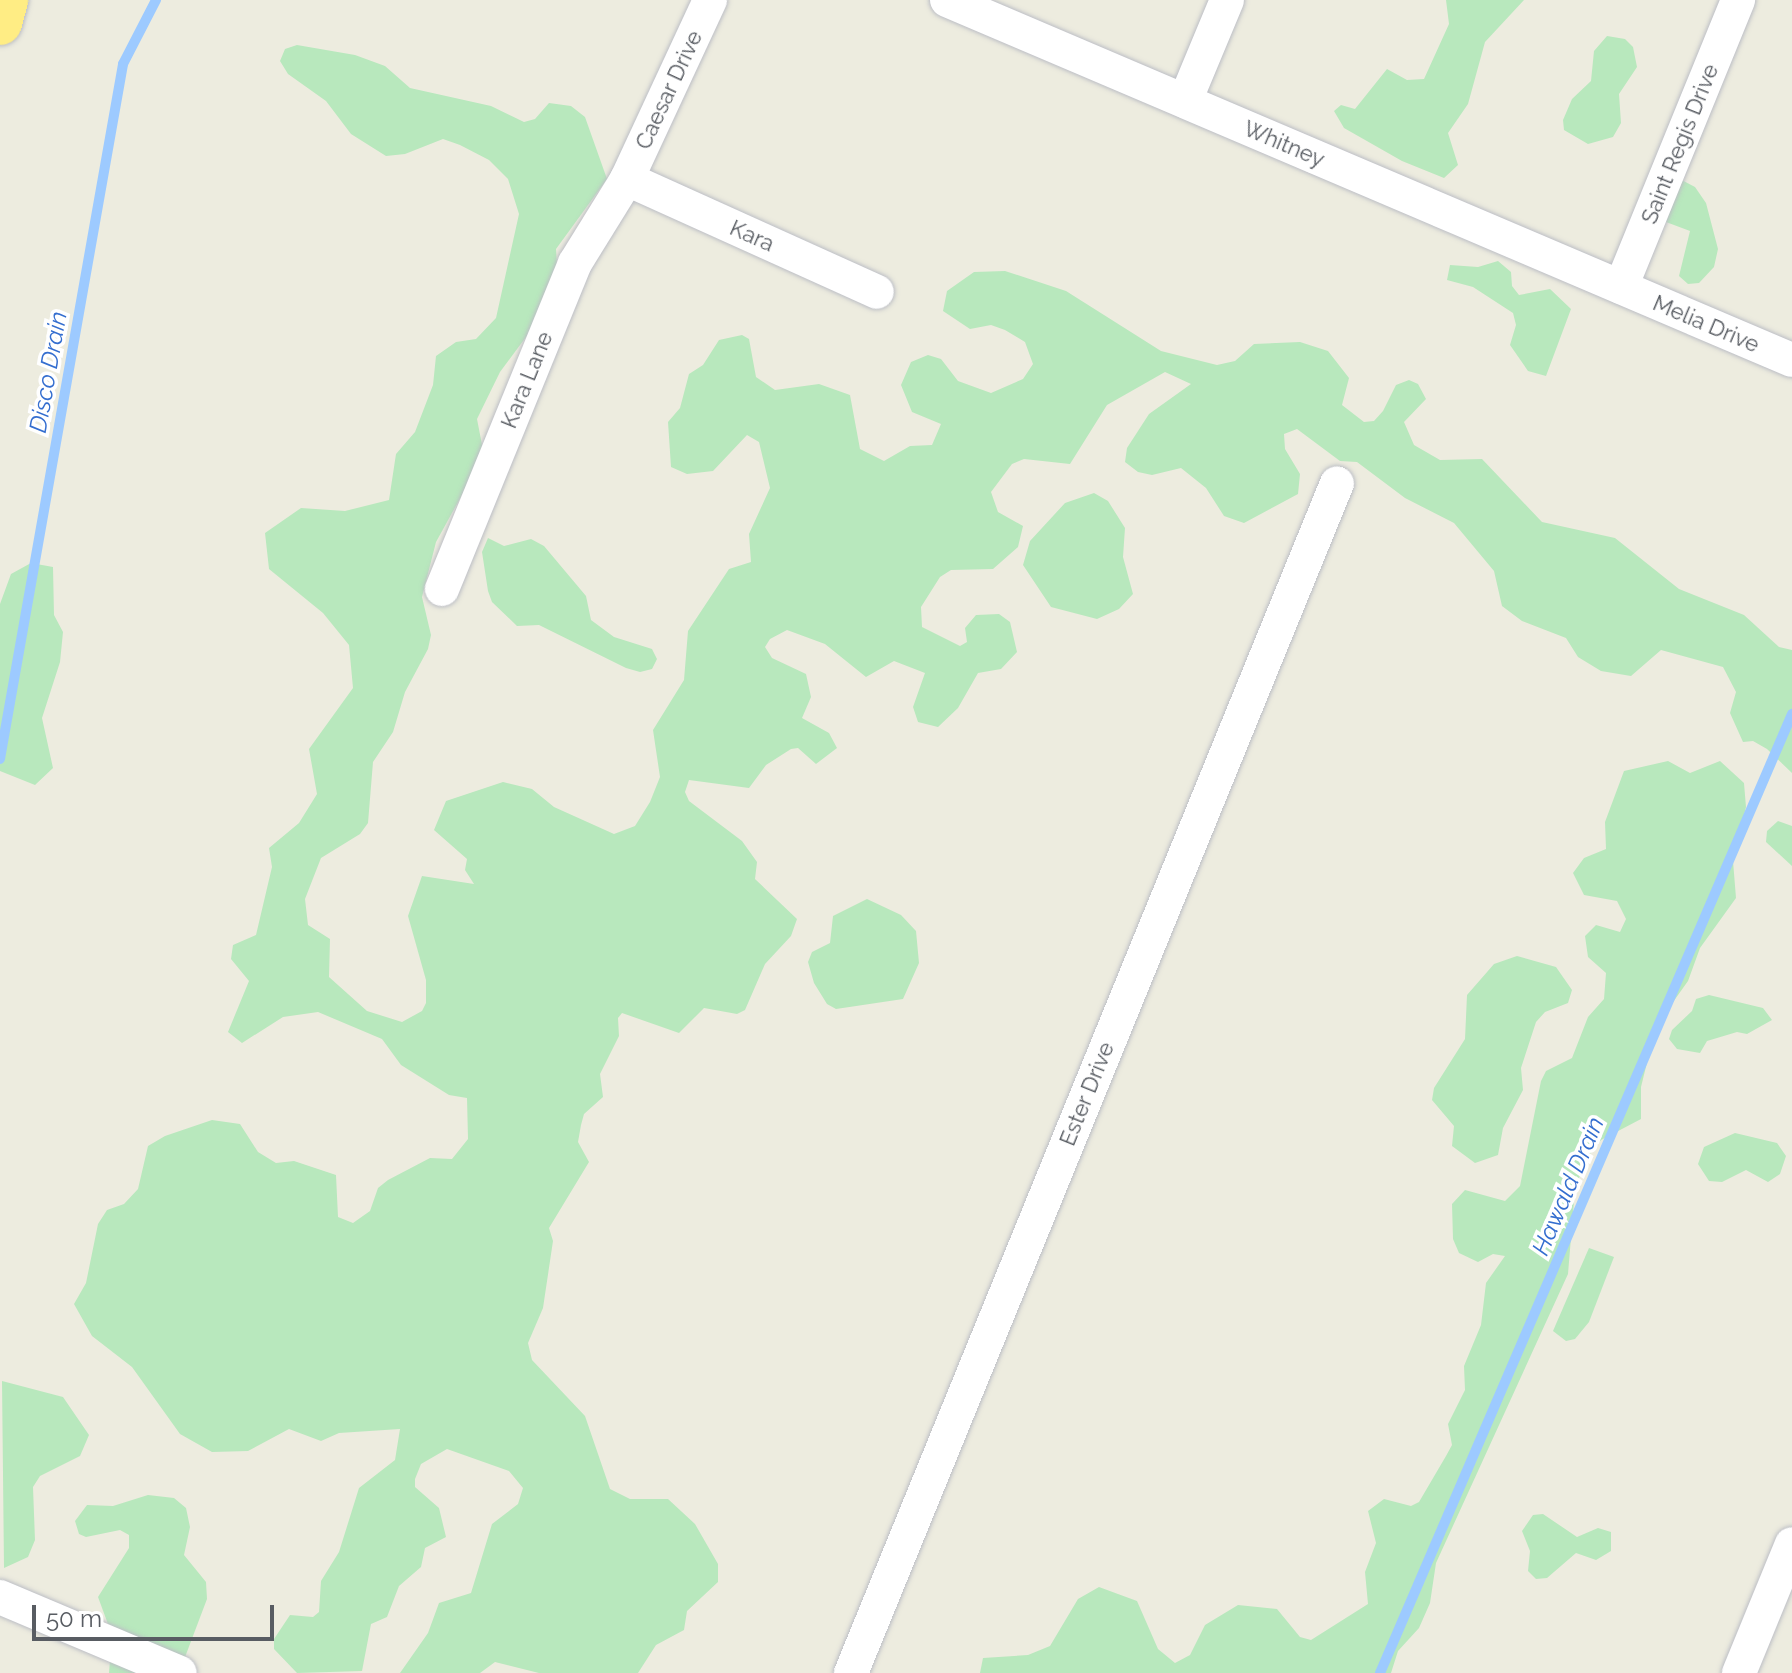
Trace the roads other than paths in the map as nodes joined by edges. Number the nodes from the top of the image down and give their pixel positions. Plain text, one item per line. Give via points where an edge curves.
1 (6, 0) edge
2 (710, 0) edge
3 (947, 0) edge
4 (1227, 0) edge
5 (1738, 0) edge
6 (0, 23) edge
7 (1185, 101) junction
8 (627, 179) junction
9 (1621, 287) junction
10 (877, 292) dead end
11 (1792, 360) edge
12 (1337, 483) dead end
13 (442, 589) dead end
14 (1792, 1544) edge
15 (0, 1597) edge
16 (180, 1673) edge
17 (851, 1673) edge
18 (1739, 1673) edge

1 - 6 highway
2 - 8 street, Caesar Drive
3 - 7 street, Whitney
4 - 7 street
5 - 9 street, Saint Regis Drive
7 - 9 street, Whitney
8 - 10 street, Kara
8 - 13 street, Kara Lane via 575,263
9 - 11 street, Melia Drive
12 - 17 street, Ester Drive
14 - 18 street
15 - 16 street

